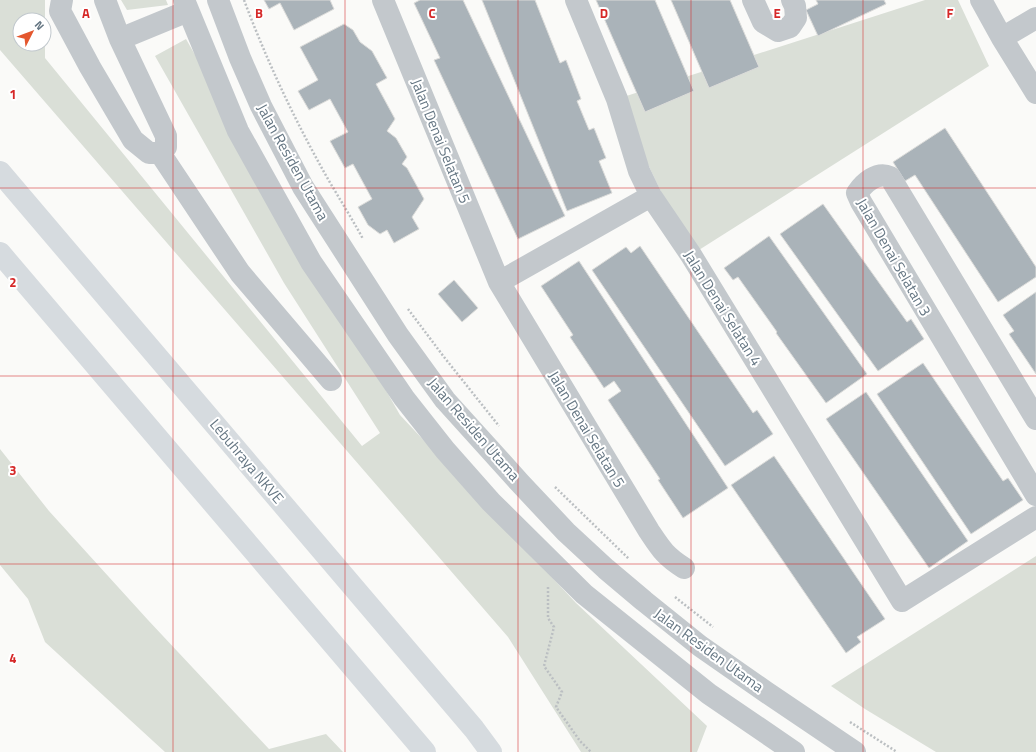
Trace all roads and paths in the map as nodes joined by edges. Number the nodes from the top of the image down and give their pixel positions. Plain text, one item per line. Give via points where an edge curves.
1 (62, 0) edge
2 (104, 0) edge
3 (218, 0) edge
4 (244, 0) edge
5 (383, 0) edge
6 (576, 0) edge
7 (753, 0) edge
8 (792, 0) edge
9 (981, 0) edge
10 (186, 5) edge
11 (1036, 18) edge
12 (1002, 38) junction
13 (120, 39) junction
14 (1036, 93) edge
15 (160, 154) junction
16 (0, 172) edge
17 (650, 196) junction
18 (365, 242) dead end
19 (0, 253) edge
20 (499, 282) junction
21 (408, 308) dead end
22 (330, 380) dead end
23 (1036, 419) edge
24 (501, 429) dead end
25 (550, 483) dead end
26 (1036, 495) edge
27 (1036, 516) edge
28 (634, 563) dead end
29 (684, 568) dead end
30 (559, 569) junction
31 (674, 596) dead end
32 (717, 630) dead end
33 (846, 719) dead end
34 (425, 752) edge
35 (491, 752) edge
36 (591, 752) edge
37 (794, 752) edge
38 (855, 752) edge
39 (897, 752) edge

1 - 15 street via 60,11 133,140 149,153
2 - 13 street
3 - 38 street, Jalan Residen Utama via 261,106 303,187 398,335 445,400 566,532 606,569 700,646
4 - 18 path via 293,114
5 - 20 street, Jalan Denai Selatan 5
6 - 17 street, Jalan Denai Selatan 4 via 617,99 639,171
7 - 8 street via 763,22 778,31 790,27 796,18
9 - 12 street
10 - 13 street
10 - 30 street via 238,131 311,262 404,398 445,450 491,502
11 - 12 street
12 - 14 street
13 - 15 street via 166,136 166,147
15 - 22 street via 240,273
16 - 35 highway, Lebuhraya NKVE
17 - 20 street
17 - 27 street, Jalan Denai Selatan 4 via 695,262 902,601
19 - 34 highway
20 - 29 street, Jalan Denai Selatan 5 via 648,531 662,552
21 - 24 path
23 - 26 street, Jalan Denai Selatan 3 via 890,177 885,174 863,185 857,193 861,202
25 - 28 path
30 - 36 path via 548,581 548,618 554,627 544,666 562,692 556,707
30 - 37 street via 584,594 708,694
31 - 32 path
33 - 39 path

